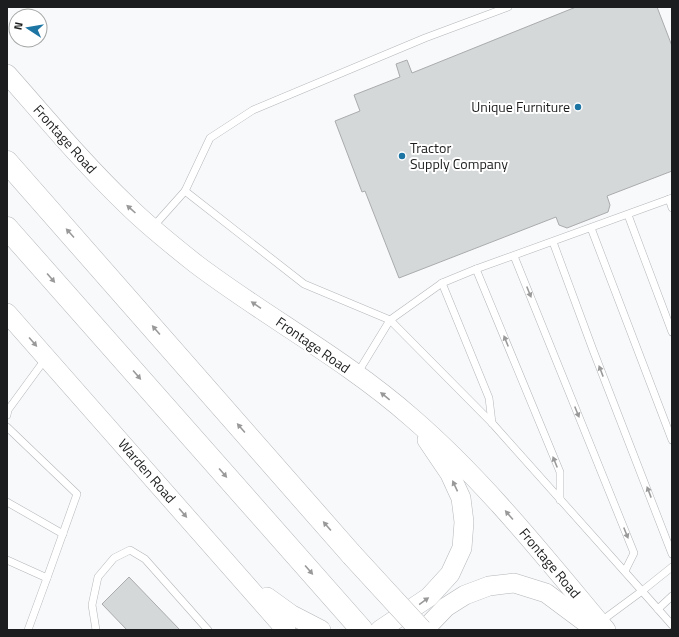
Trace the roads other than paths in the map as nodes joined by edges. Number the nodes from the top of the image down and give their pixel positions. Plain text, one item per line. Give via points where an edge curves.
1 (508, 7) edge
2 (7, 74) edge
3 (7, 162) edge
4 (185, 191) junction
5 (670, 198) edge
6 (672, 208) edge
7 (628, 215) junction
8 (7, 228) edge
9 (152, 228) junction
10 (591, 228) junction
11 (553, 242) junction
12 (514, 256) junction
13 (476, 269) junction
14 (442, 283) junction
15 (7, 313) edge
16 (390, 320) junction
17 (672, 332) edge
18 (46, 358) junction
19 (356, 374) junction
20 (7, 412) edge
21 (410, 416) junction
22 (492, 423) junction
23 (7, 427) edge
24 (672, 440) edge
25 (560, 500) junction
26 (7, 502) edge
27 (63, 534) junction
28 (672, 554) edge
29 (7, 560) edge
30 (672, 567) edge
31 (625, 571) junction
32 (47, 578) junction
33 (240, 578) junction
34 (642, 591) junction
35 (672, 596) edge
36 (658, 609) junction
37 (672, 624) edge
38 (601, 627) edge
39 (28, 630) edge
40 (96, 630) edge
41 (208, 630) edge
42 (286, 630) edge
43 (321, 630) edge
44 (362, 630) edge
45 (380, 630) edge
46 (422, 630) edge

1 - 4 lane via 425,38 253,110 210,138
9 -> 2 main road, Frontage Road via 127,206
46 -> 3 highway, bridge via 352,555
4 - 9 lane
4 - 16 lane via 304,284
5 - 6 lane
5 - 7 lane
7 - 10 lane
7 - 17 lane
8 -> 44 highway
19 -> 9 main road, Frontage Road via 197,265
10 - 11 lane
10 - 24 lane
11 - 12 lane
28 -> 11 lane
12 - 13 lane
12 -> 31 lane via 634,553
13 - 14 lane
25 -> 13 lane via 560,472
14 - 16 lane
14 - 22 lane via 489,398
15 -> 18 main road, Warden Road
16 - 19 lane
16 - 22 lane
18 - 20 lane
18 -> 33 main road, Warden Road
21 -> 19 main road, Frontage Road
38 -> 21 main road, Frontage Road via 480,482
45 -> 21 main road via 429,597 450,574 462,548 464,522 461,498 450,474
22 - 25 lane
23 - 27 lane via 77,494
25 - 31 lane
26 - 27 lane
27 - 32 lane
29 - 32 lane
30 - 34 lane
31 - 34 lane
32 - 39 lane
33 - 42 main road, Warden Road
33 - 43 main road via 292,615
34 - 36 lane
34 - 38 lane
35 - 36 lane
36 - 37 lane
38 - 46 main road via 546,592 514,583 489,586 465,595 446,607
40 - 41 lane via 92,605 98,578 114,558 130,550 145,559

